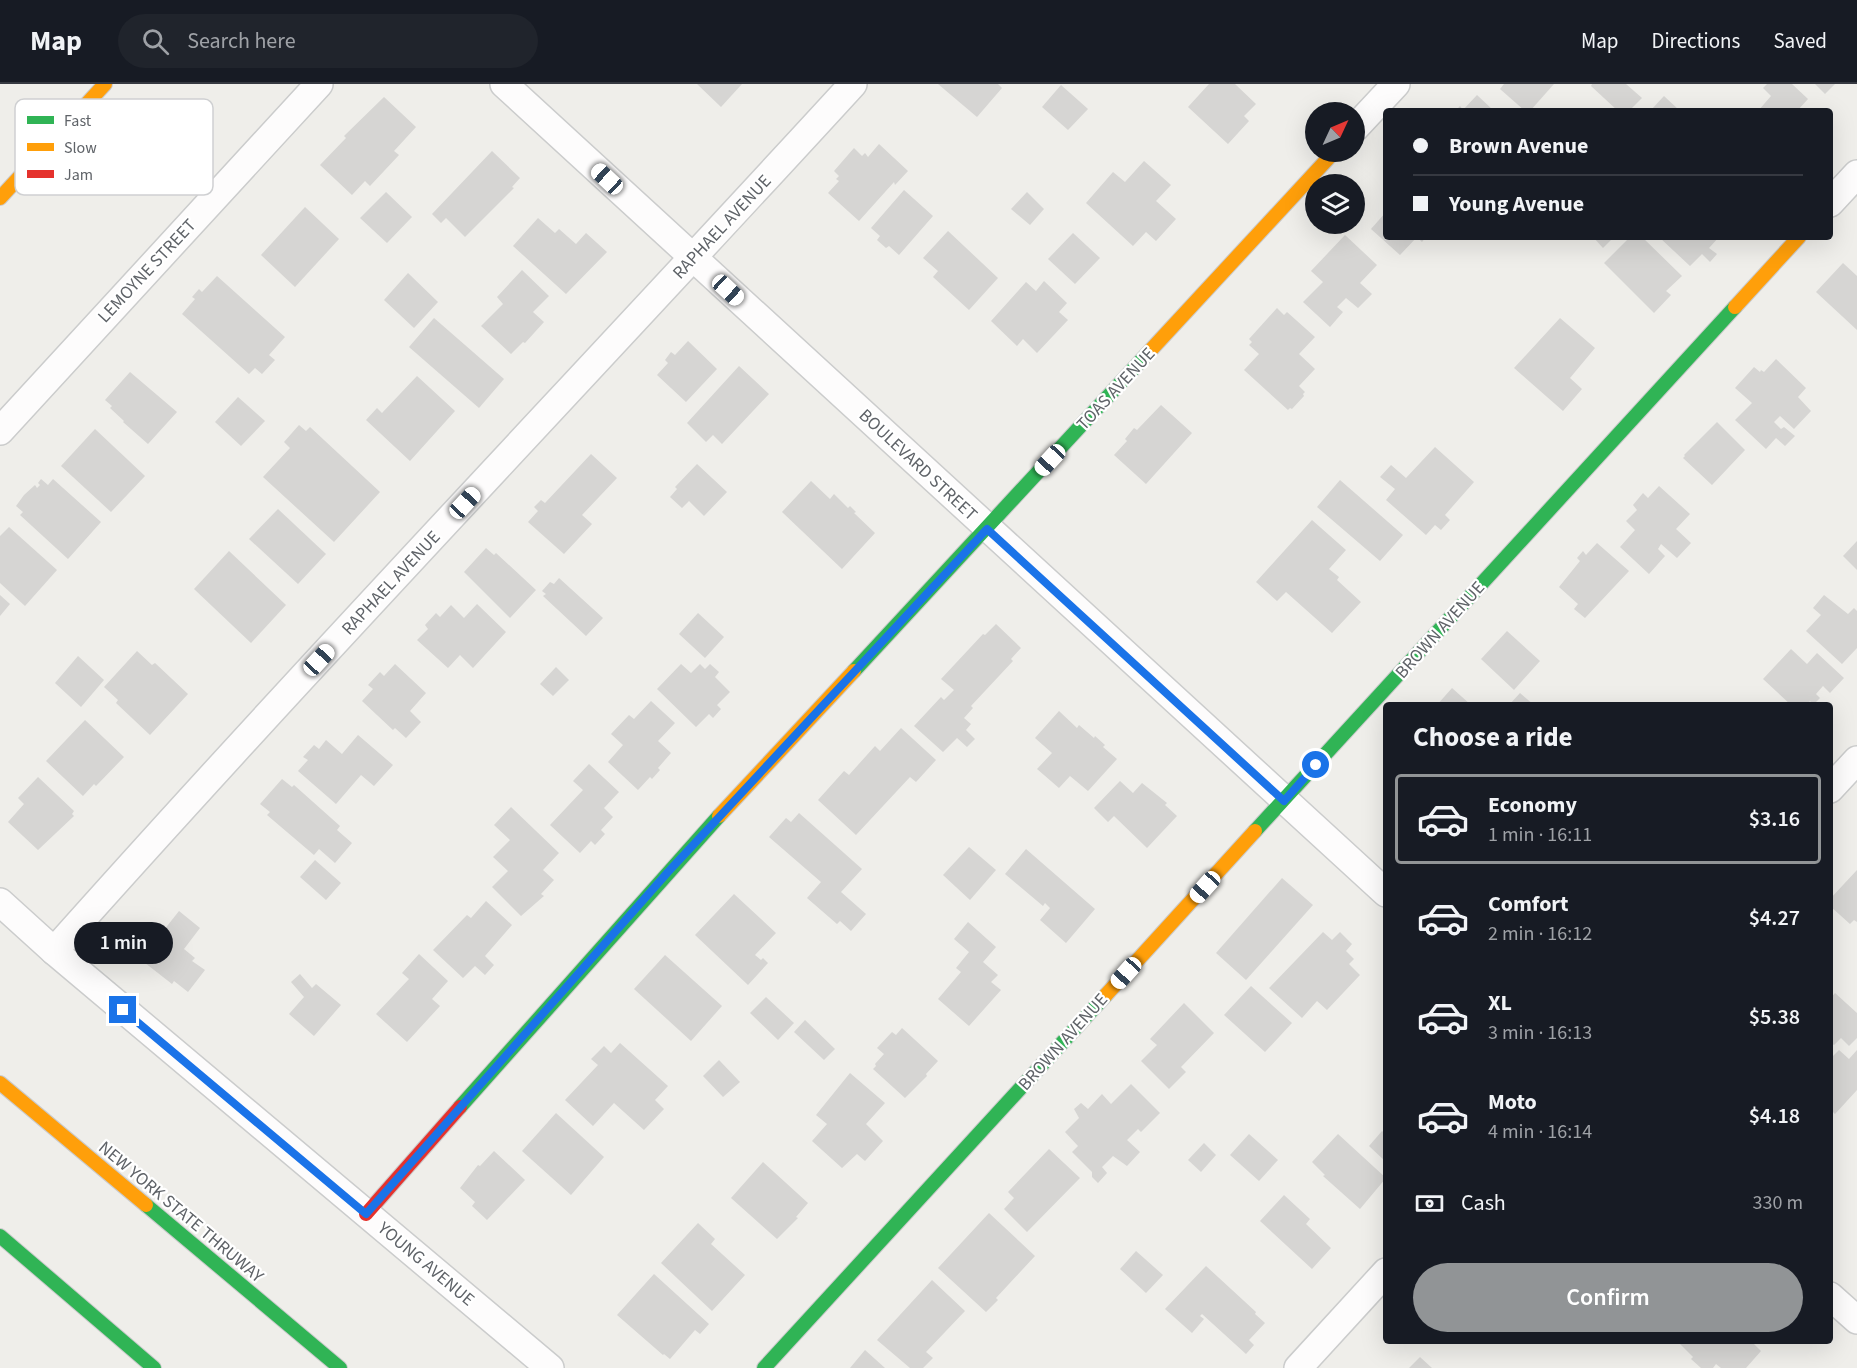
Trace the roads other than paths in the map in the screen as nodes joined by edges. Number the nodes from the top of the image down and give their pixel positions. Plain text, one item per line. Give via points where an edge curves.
1 (105, 84) edge
2 (319, 84) edge
3 (504, 84) edge
4 (853, 84) edge
5 (1396, 84) edge
6 (91, 99) edge
7 (1365, 117) edge
8 (1325, 162) edge
9 (1857, 174) edge
10 (15, 182) edge
11 (0, 198) edge
12 (1833, 200) edge
13 (1796, 240) edge
14 (693, 259) junction
15 (0, 431) edge
16 (987, 529) junction
17 (1857, 760) edge
18 (1833, 786) edge
19 (1284, 801) junction
20 (1383, 890) edge
21 (0, 902) edge
22 (54, 951) junction
23 (0, 1083) edge
24 (366, 1214) junction
25 (0, 1236) edge
26 (1383, 1275) edge
27 (1833, 1299) edge
28 (1857, 1320) edge
29 (154, 1368) edge
30 (340, 1368) edge
31 (550, 1368) edge
32 (764, 1368) edge
33 (1298, 1368) edge

1 - 6 main road
2 - 15 street, LEMOYNE STREET
3 - 14 street, BOULEVARD STREET
4 - 14 street, RAPHAEL AVENUE
5 - 7 street
8 - 16 main road, TOAS AVENUE
9 - 12 street
10 - 11 main road
13 - 19 main road, BROWN AVENUE
14 - 16 street, BOULEVARD STREET
14 - 22 street, RAPHAEL AVENUE via 188,800
16 - 19 street, BOULEVARD STREET
16 - 24 main road, TOAS AVENUE via 668,872
17 - 18 street
19 - 20 street, BOULEVARD STREET
19 - 32 main road, BROWN AVENUE
21 - 22 street, YOUNG AVENUE
22 - 24 street, YOUNG AVENUE
23 - 30 main road, NEW YORK STATE THRUWAY
24 - 31 street, YOUNG AVENUE
25 - 29 main road
26 - 33 street
27 - 28 street

